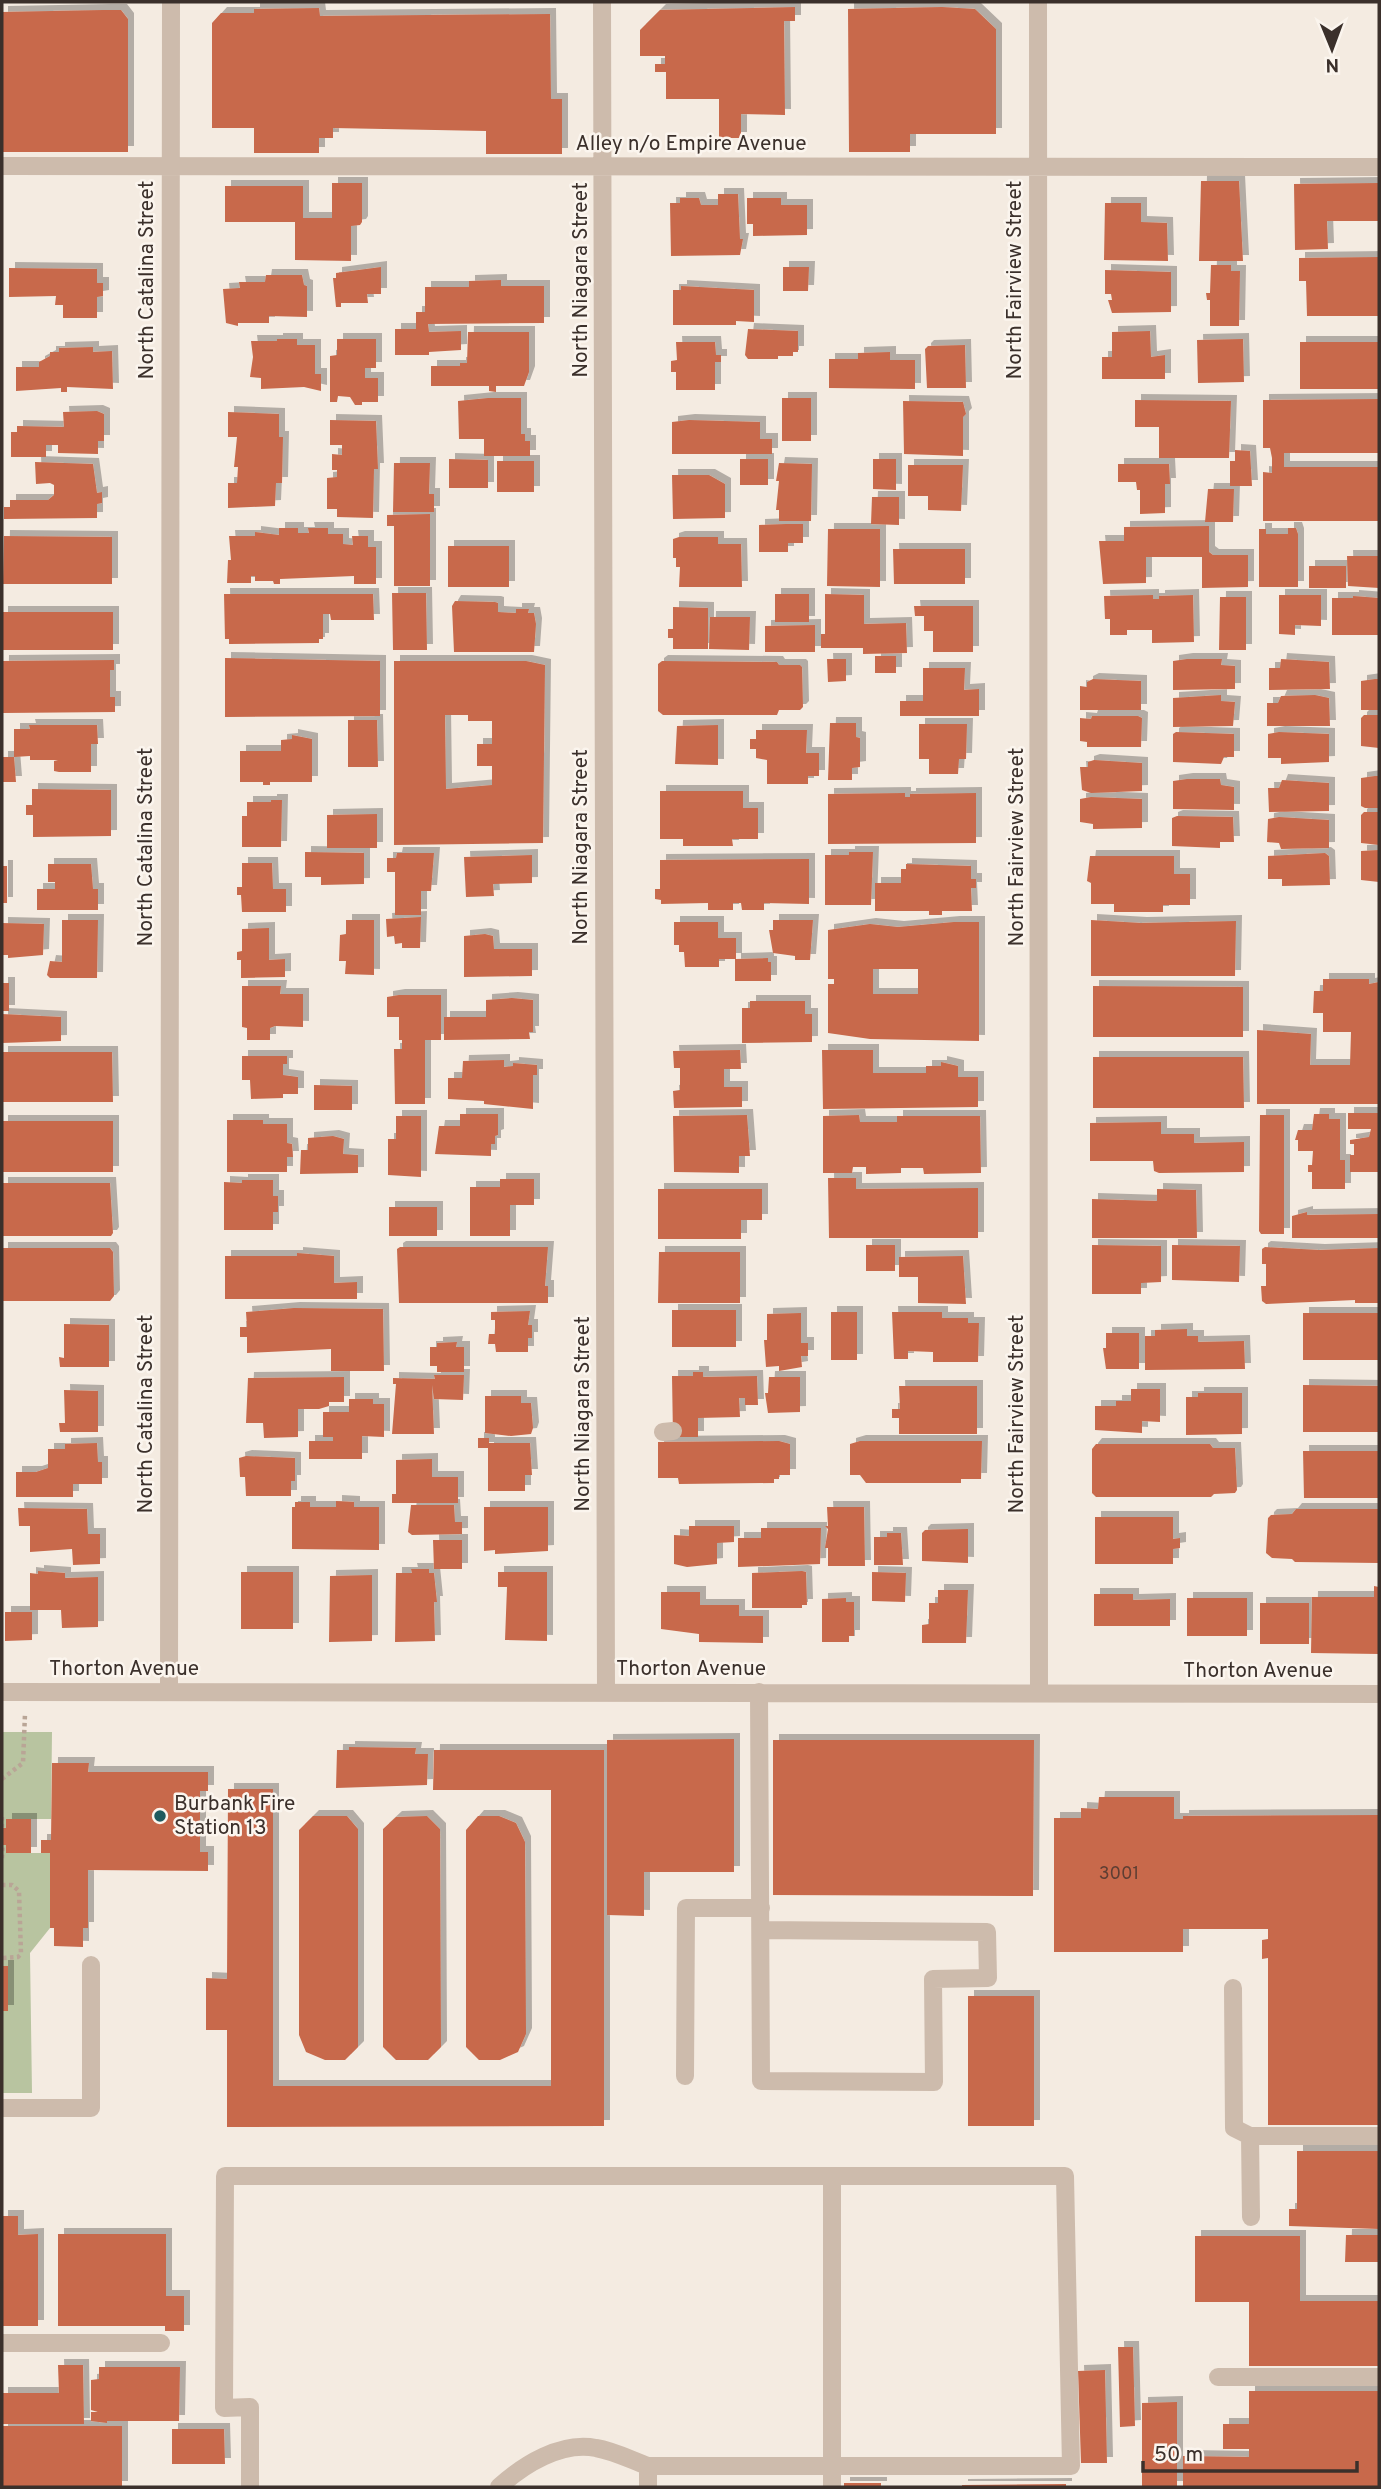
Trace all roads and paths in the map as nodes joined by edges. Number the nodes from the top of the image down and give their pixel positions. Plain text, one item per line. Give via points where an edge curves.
1 (171, 2) edge
2 (602, 2) edge
3 (1038, 2) edge
4 (2, 166) edge
5 (170, 166) junction
6 (603, 166) junction
7 (1379, 167) edge
8 (1038, 168) junction
9 (2, 1692) edge
10 (25, 1692) junction
11 (169, 1692) junction
12 (606, 1692) junction
13 (759, 1692) junction
14 (1039, 1693) junction
15 (1379, 1694) edge
16 (2, 1779) edge
17 (2, 1817) edge
18 (2, 1828) edge
19 (3, 1845) edge
20 (2, 1858) edge
21 (2, 1885) edge
22 (761, 1908) junction
23 (761, 1930) junction
24 (2, 1958) edge
25 (90, 1965) dead end
26 (1233, 1987) dead end
27 (685, 2076) dead end
28 (2, 2108) edge
29 (1250, 2136) junction
30 (1379, 2136) edge
31 (832, 2176) junction
32 (1251, 2217) dead end
33 (2, 2343) edge
34 (161, 2343) dead end
35 (1218, 2376) dead end
36 (1379, 2377) edge
37 (832, 2465) junction
38 (648, 2466) junction
39 (250, 2487) edge
40 (499, 2487) edge
41 (648, 2487) edge
42 (832, 2487) edge

1 - 5 street, North Catalina Street
2 - 6 street, North Niagara Street
3 - 8 street, North Fairview Street
4 - 5 street, Alley n/o Empire Avenue
5 - 6 street, Alley n/o Empire Avenue
5 - 11 street, North Catalina Street
6 - 8 street, Alley n/o Empire Avenue
6 - 12 street, North Niagara Street
7 - 8 street, Alley n/o Empire Avenue
8 - 14 street, North Fairview Street
9 - 10 street, Thorton Avenue
10 - 11 street, Thorton Avenue
10 - 16 path via 23,1763
11 - 12 street, Thorton Avenue
12 - 13 street, Thorton Avenue
13 - 14 street, Thorton Avenue
13 - 22 street
14 - 15 street, Thorton Avenue
17 - 18 path
19 - 20 path
21 - 24 path via 19,1891 20,1954
22 - 23 street
22 - 27 street via 686,1908
23 - 23 street via 761,2081 934,2082 933,1979 988,1978 987,1931
25 - 28 street via 91,2108
26 - 29 street via 1234,2129
29 - 30 street
29 - 32 street
31 - 37 street
31 - 37 street via 1065,2176 1071,2466
31 - 39 street via 225,2176 224,2408 250,2407
33 - 34 street
35 - 36 street
37 - 38 street
37 - 42 street
38 - 40 street via 594,2447 555,2452 520,2468
38 - 41 street

